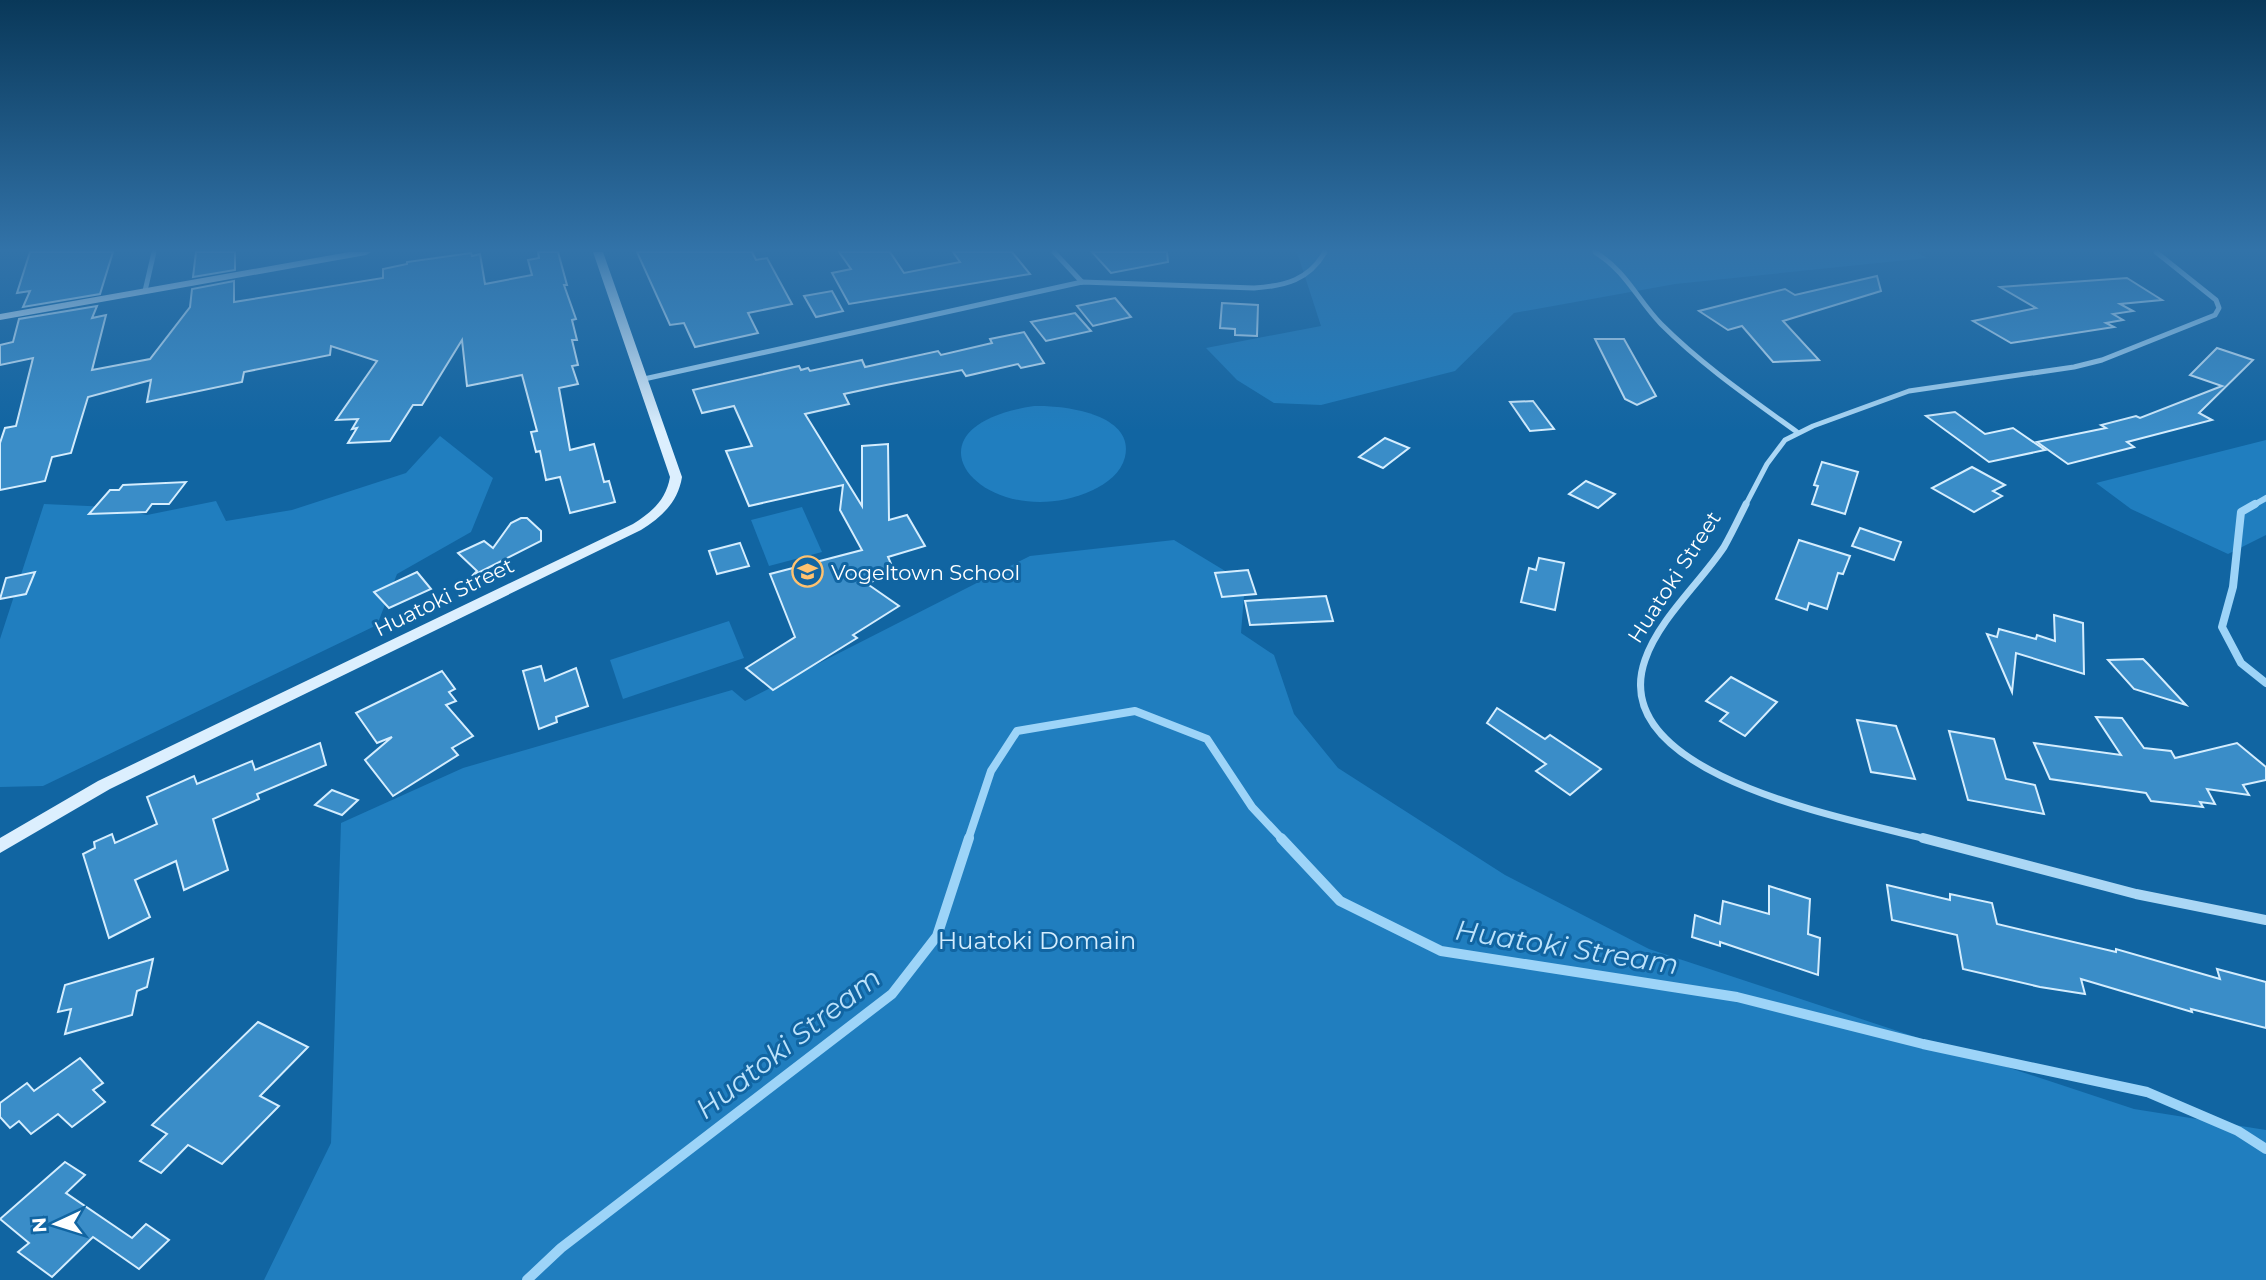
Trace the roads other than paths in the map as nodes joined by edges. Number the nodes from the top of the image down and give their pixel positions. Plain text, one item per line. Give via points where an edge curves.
1 (29, 312) edge
2 (619, 312) edge
3 (947, 312) edge
4 (1652, 312) edge
5 (2217, 312) edge
6 (0, 317) edge
7 (643, 379) junction
8 (1797, 432) junction
9 (0, 846) edge
10 (2266, 920) edge

1 - 6 main road
2 - 7 main road, Huatoki Street
3 - 7 street
4 - 8 street via 1727,381
5 - 8 street, Huatoki Street via 2102,360 1909,391
7 - 9 main road, Huatoki Street via 676,480 667,502 643,524 127,773
8 - 10 street, Huatoki Street via 1767,464 1724,546 1645,658 1641,696 1661,734 1710,771 1790,802 2123,891

